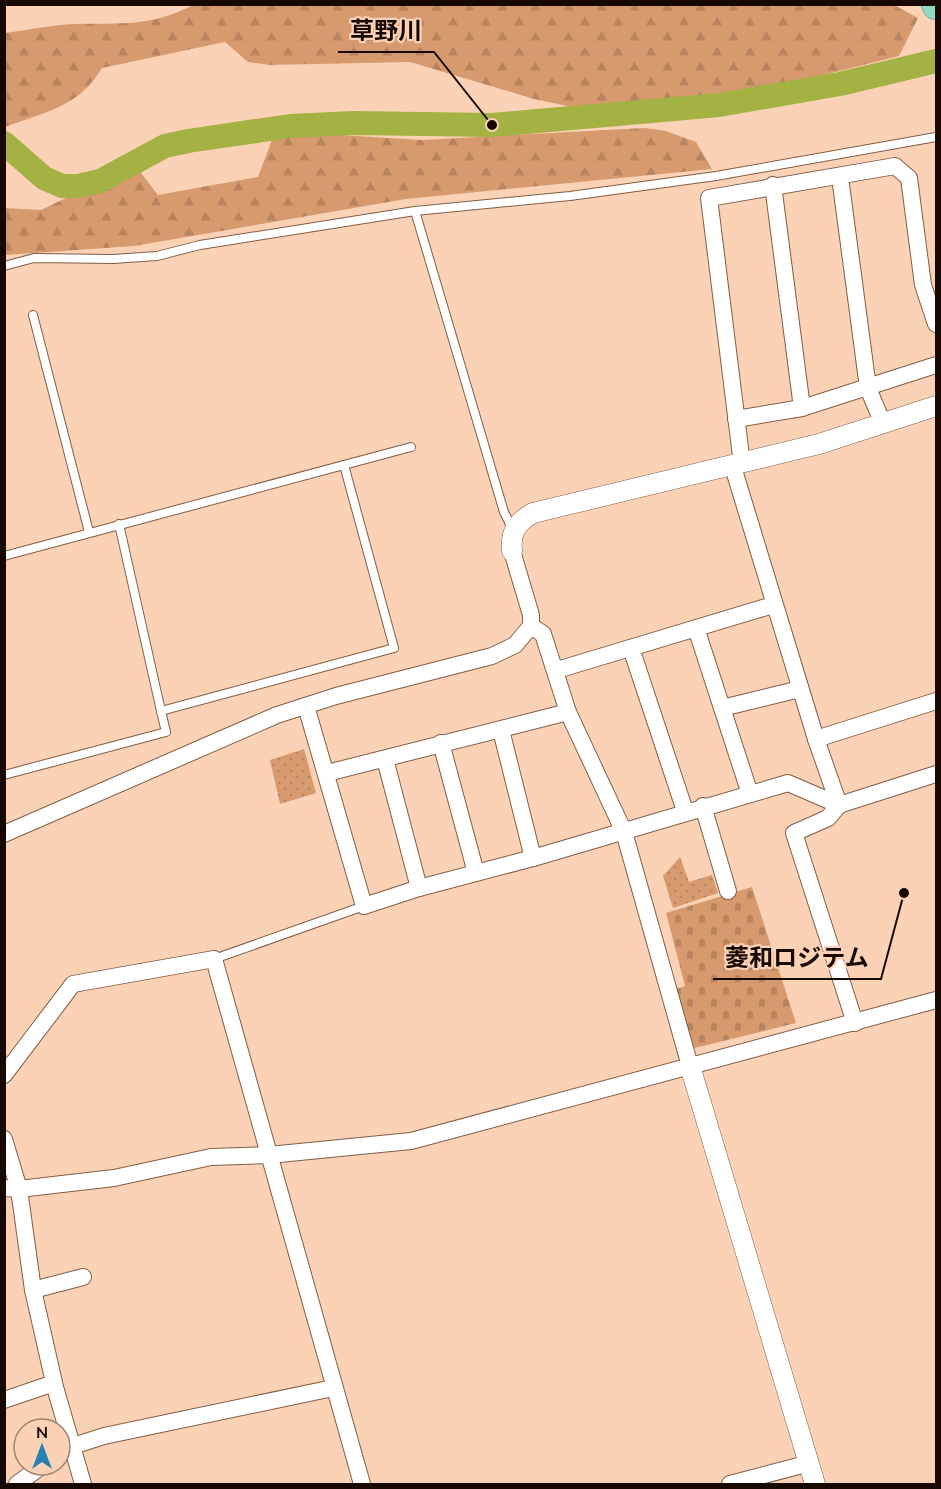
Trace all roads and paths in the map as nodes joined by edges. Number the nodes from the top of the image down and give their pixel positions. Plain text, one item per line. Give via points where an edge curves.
1 (936, 137) edge
2 (840, 177) junction
3 (773, 185) junction
4 (415, 211) junction
5 (4, 266) edge
6 (930, 283) edge
7 (33, 315) dead end
8 (936, 324) edge
9 (936, 365) edge
10 (868, 388) junction
11 (936, 406) edge
12 (802, 408) junction
13 (736, 419) junction
14 (883, 424) junction
15 (411, 447) dead end
16 (344, 465) junction
17 (737, 465) junction
18 (119, 524) junction
19 (513, 531) junction
20 (89, 532) junction
21 (512, 551) joint
22 (4, 556) edge
23 (773, 604) junction
24 (531, 626) junction
25 (696, 628) junction
26 (631, 648) junction
27 (557, 670) junction
28 (800, 689) junction
29 (936, 701) edge
30 (306, 706) junction
31 (722, 708) junction
32 (161, 711) junction
33 (568, 712) junction
34 (501, 730) junction
35 (816, 740) junction
36 (441, 743) junction
37 (386, 759) junction
38 (327, 773) junction
39 (936, 774) edge
40 (4, 775) edge
41 (750, 794) junction
42 (840, 805) junction
43 (704, 807) junction
44 (685, 811) junction
45 (624, 832) junction
46 (4, 834) edge
47 (533, 858) junction
48 (476, 873) junction
49 (418, 888) junction
50 (728, 891) dead end
51 (364, 906) junction
52 (213, 959) junction
53 (936, 1000) edge
54 (855, 1023) junction
55 (690, 1066) junction
56 (4, 1075) edge
57 (4, 1139) edge
58 (269, 1155) junction
59 (12, 1189) edge
60 (83, 1277) dead end
61 (33, 1290) junction
62 (54, 1383) junction
63 (333, 1388) junction
64 (4, 1400) edge
65 (61, 1417) edge
66 (72, 1448) edge
67 (72, 1461) edge
68 (806, 1464) junction
69 (83, 1485) edge
70 (362, 1485) edge
71 (730, 1485) edge
72 (815, 1485) edge

1 - 4 lane via 716,176 570,196
2 - 3 street
2 - 6 street via 895,166 909,178
2 - 10 street
3 - 12 street
3 - 13 street via 709,198
4 - 5 lane via 200,245 157,256 34,258
4 - 19 lane via 504,512
6 - 8 street
7 - 20 lane
9 - 10 street
10 - 12 street
10 - 14 street
11 - 14 street
12 - 13 street
13 - 17 street
14 - 17 street
15 - 16 lane
16 - 18 lane
16 - 32 lane via 394,648
17 - 19 street via 533,513
17 - 23 street
18 - 20 lane
18 - 32 lane
19 - 21 street
20 - 22 lane
21 - 24 street
23 - 25 street
23 - 28 street
24 - 27 street via 543,634
24 - 30 street via 515,645 492,656
25 - 26 street
25 - 31 street
26 - 27 street
26 - 44 street
27 - 33 street
28 - 31 street
28 - 35 street
29 - 35 street
30 - 38 street
30 - 46 street via 277,715
31 - 41 street
32 - 40 lane via 166,732
33 - 34 street
33 - 45 street
34 - 36 street
34 - 47 street
35 - 42 street
36 - 37 street
36 - 48 street
37 - 38 street
37 - 49 street
38 - 51 street
39 - 42 street
41 - 42 street via 788,783
41 - 43 street
42 - 54 street via 828,818 794,832
43 - 44 street
43 - 50 street
44 - 45 street
45 - 47 street
45 - 55 street
47 - 48 street
48 - 49 street
49 - 51 street
51 - 52 lane
52 - 56 street via 74,984
52 - 58 street
53 - 54 street
54 - 55 street
55 - 58 street via 411,1141
55 - 68 street
57 - 59 street
58 - 59 street via 211,1157 114,1178
58 - 63 street
59 - 61 street
60 - 61 street
61 - 62 street
62 - 64 street
62 - 65 street
63 - 66 street via 104,1436
63 - 70 street
67 - 69 street
68 - 71 street
68 - 72 street

